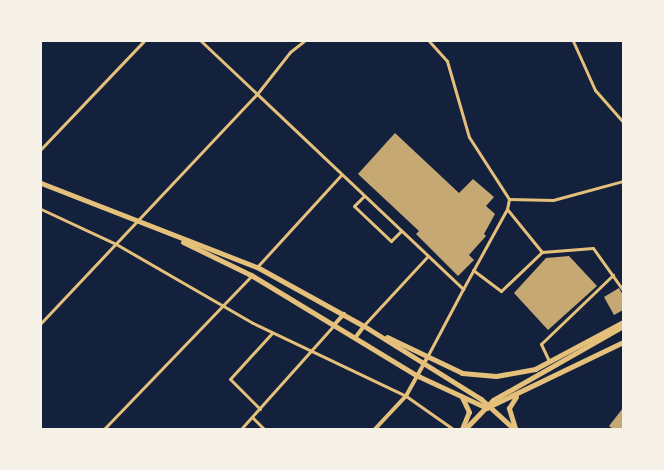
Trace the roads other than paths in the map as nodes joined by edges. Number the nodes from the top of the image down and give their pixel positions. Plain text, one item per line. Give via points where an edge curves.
1 (144, 41) edge
2 (201, 41) edge
3 (304, 41) edge
4 (429, 41) edge
5 (573, 41) edge
6 (257, 94) junction
7 (623, 122) edge
8 (41, 149) edge
9 (342, 175) junction
10 (623, 181) edge
11 (41, 184) edge
12 (364, 196) junction
13 (509, 199) junction
14 (41, 209) edge
15 (507, 209) junction
16 (137, 221) junction
17 (401, 231) junction
18 (116, 244) junction
19 (542, 252) junction
20 (428, 256) junction
21 (257, 267) junction
22 (473, 270) junction
23 (251, 275) junction
24 (613, 275) junction
25 (463, 289) junction
26 (623, 290) edge
27 (221, 305) junction
28 (344, 314) junction
29 (41, 322) edge
30 (623, 322) edge
31 (334, 325) junction
32 (364, 326) junction
33 (623, 326) edge
34 (272, 333) junction
35 (355, 338) junction
36 (623, 342) edge
37 (313, 353) junction
38 (426, 358) junction
39 (549, 362) junction
40 (423, 364) junction
41 (418, 376) junction
42 (460, 393) junction
43 (520, 394) junction
44 (406, 396) junction
45 (487, 408) junction
46 (260, 409) junction
47 (252, 417) junction
48 (104, 429) edge
49 (241, 429) edge
50 (264, 429) edge
51 (375, 429) edge
52 (453, 429) edge
53 (464, 429) edge
54 (515, 429) edge

1 - 8 street
2 - 6 street
3 - 6 street via 290,52
4 - 13 street via 447,61 469,137
5 - 7 street via 595,90
6 - 9 street
6 - 16 street
9 - 12 street
9 - 21 street
10 - 13 street via 553,200
11 - 16 highway
12 - 17 street
12 - 17 street via 354,206 391,241
13 - 15 street
14 - 18 street
15 - 19 street
15 - 22 street
16 - 18 street
16 - 21 highway
16 - 23 highway
17 - 20 street
18 - 27 street
18 - 29 street
19 - 22 street via 500,291
19 - 24 street via 593,248
20 - 25 street
20 - 32 street
21 - 23 street
21 - 28 highway
22 - 25 street
23 - 27 street
23 - 31 highway
24 - 26 street
24 - 39 street via 541,344
25 - 38 street
27 - 34 street
27 - 48 street
28 - 31 street
28 - 32 highway
30 - 39 highway
31 - 35 highway
31 - 37 street
32 - 35 street
32 - 38 highway
32 - 40 highway
33 - 45 highway via 493,400
34 - 37 street
34 - 46 street via 230,379
35 - 41 highway
36 - 43 highway
37 - 44 street
37 - 46 street
38 - 39 highway via 462,373 479,376 520,373
38 - 40 street
40 - 41 street
40 - 45 highway via 481,399
41 - 42 highway
41 - 44 street
42 - 45 highway
42 - 53 highway via 468,412
43 - 45 highway
43 - 54 highway via 509,408
44 - 51 street
44 - 52 street
45 - 53 highway
45 - 54 highway
46 - 47 street
47 - 49 street
47 - 50 street

